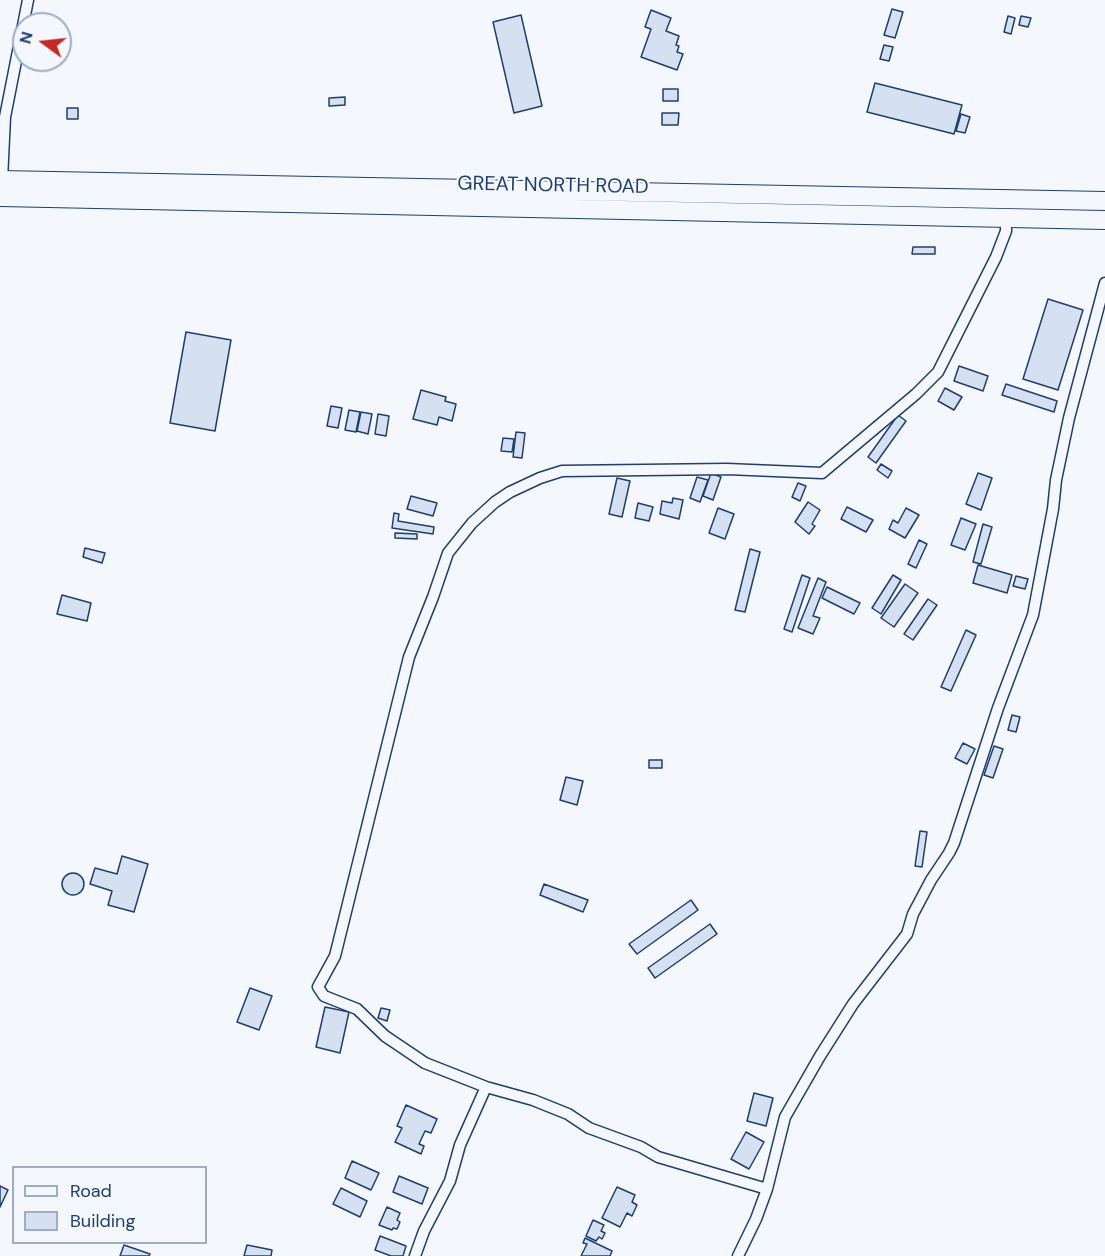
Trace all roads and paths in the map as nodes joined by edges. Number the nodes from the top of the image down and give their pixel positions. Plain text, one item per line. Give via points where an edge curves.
1 (28, 0) edge
2 (1, 186) edge
3 (1105, 201) edge
4 (1006, 218) junction
5 (1105, 220) edge
6 (1105, 283) edge
7 (486, 1087) junction
8 (767, 1189) junction
9 (414, 1256) edge
10 (738, 1256) edge

1 - 2 street via 5,117
2 - 3 highway, GREAT NORTH ROAD
2 - 4 highway, GREAT NORTH ROAD
4 - 5 highway, GREAT NORTH ROAD
4 - 7 street via 1006,231 996,257 938,372 822,473 727,469 562,471 529,482 495,502 448,553 409,657 335,956 318,987 324,996 357,1009 385,1036 418,1058
6 - 8 street via 1067,428 1033,615 954,843 913,914 907,934 853,1004 802,1084 785,1117
7 - 8 street via 568,1114 589,1128 672,1162
7 - 9 street via 460,1145 450,1181
8 - 10 street

